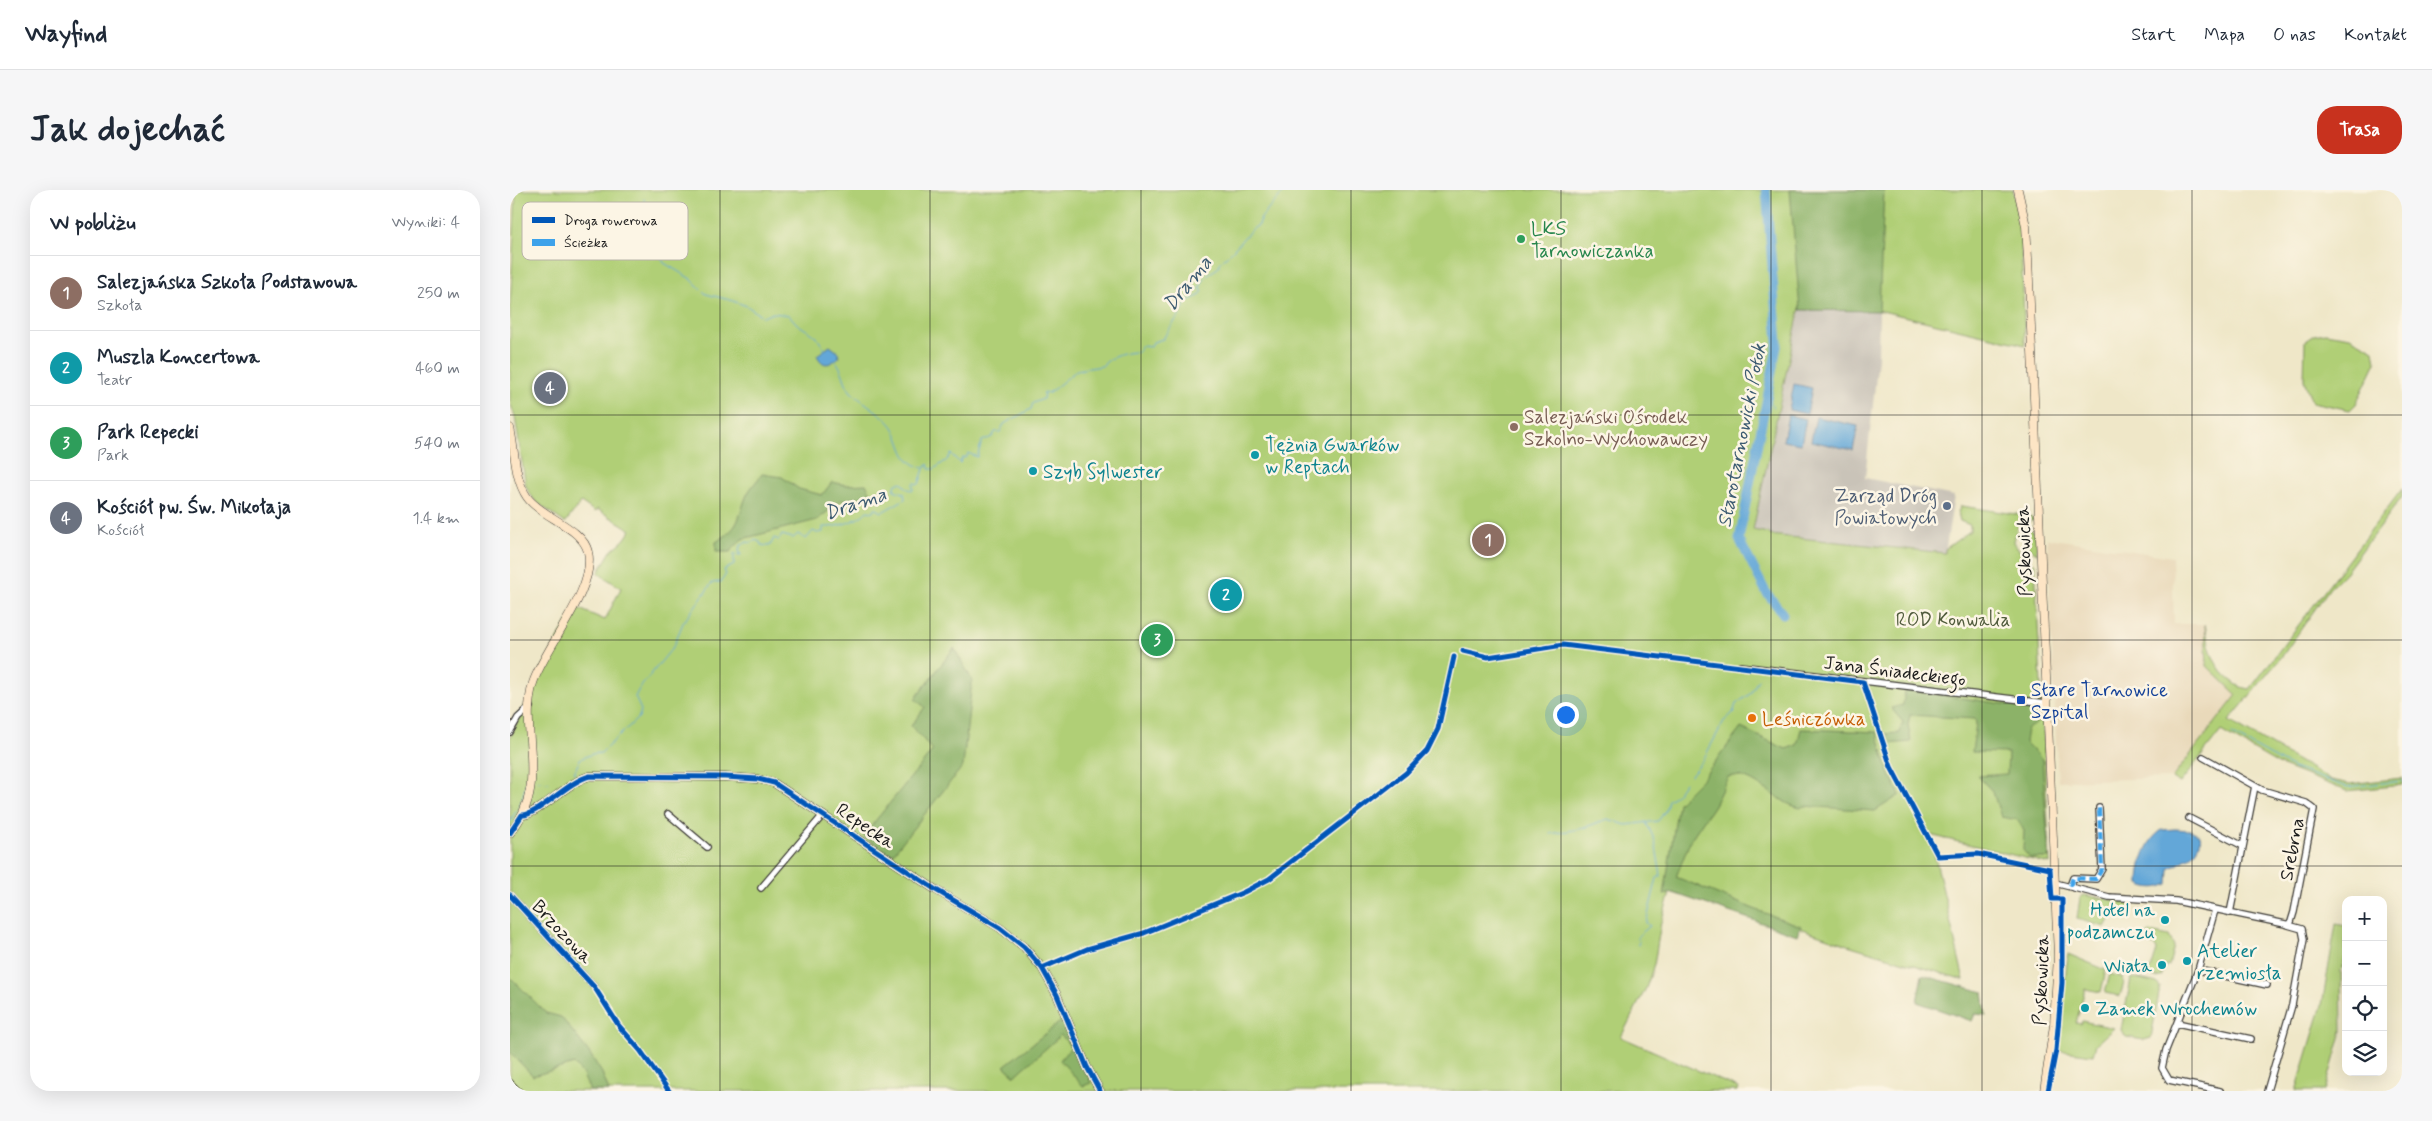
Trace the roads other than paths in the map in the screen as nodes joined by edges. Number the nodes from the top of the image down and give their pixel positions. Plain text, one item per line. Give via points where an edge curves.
1 (2018, 190) edge
2 (510, 428) edge
3 (511, 437) edge
4 (1740, 666) dead end
5 (2046, 703) junction
6 (530, 707) junction
7 (510, 732) edge
8 (2203, 757) dead end
9 (2255, 786) junction
10 (2099, 808) dead end
11 (668, 814) dead end
12 (522, 815) junction
13 (823, 815) junction
14 (2189, 818) dead end
15 (510, 833) edge
16 (2243, 846) junction
17 (707, 847) dead end
18 (2055, 883) junction
19 (2070, 886) junction
20 (761, 888) dead end
21 (510, 895) edge
22 (2215, 910) junction
23 (2230, 913) junction
24 (2288, 925) junction
25 (2198, 970) junction
26 (2267, 985) dead end
27 (595, 988) dead end
28 (2177, 1023) junction
29 (2251, 1039) dead end
30 (510, 1083) edge
31 (518, 1091) edge
32 (1100, 1091) edge
33 (2044, 1091) edge
34 (2220, 1091) edge
35 (2267, 1091) edge

1 - 5 street, Pyskowicka via 2026,226 2028,258
2 - 3 street
3 - 6 street via 519,479 527,497 537,508 582,540 589,555 582,587 534,682
4 - 5 street, Jana Śniadeckiego
5 - 18 street, Pyskowicka
6 - 7 street
6 - 12 street via 531,776
8 - 9 street, Srebrna
9 - 16 street
9 - 24 street, Srebrna via 2306,803 2314,809 2294,912
10 - 19 street via 2102,869 2096,878 2073,878
11 - 17 street
12 - 13 street, Repecka via 532,813 580,779 599,776 758,780 780,786
12 - 15 street
13 - 20 street
13 - 32 street, Repecka via 1000,928 1024,947 1042,968 1057,995
14 - 16 street
16 - 23 street
18 - 19 street
18 - 33 street, Pyskowicka via 2058,980
19 - 22 street via 2109,897 2163,900
21 - 27 street, Brzozowa
22 - 23 street
22 - 25 street
23 - 24 street
24 - 35 street via 2302,929 2304,940 2292,1005
25 - 26 street
25 - 28 street
28 - 29 street
28 - 34 street via 2162,1063 2164,1075 2169,1080
30 - 31 street

